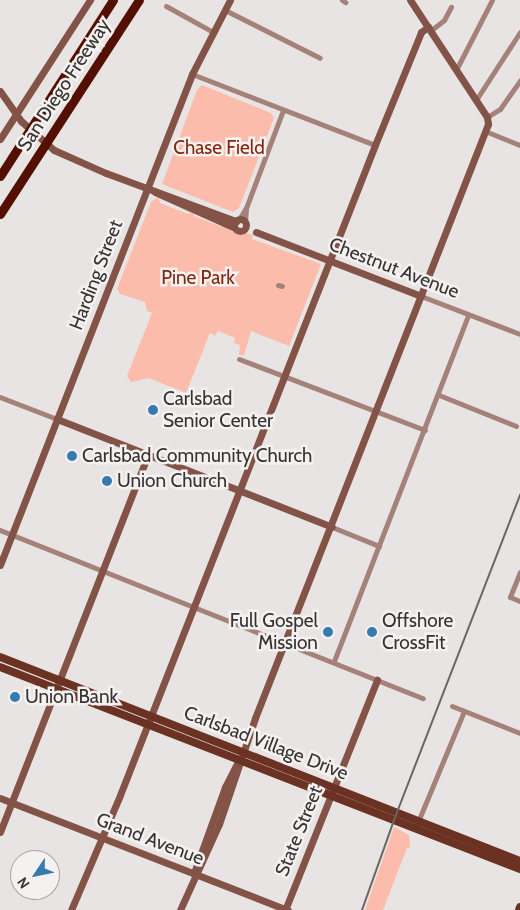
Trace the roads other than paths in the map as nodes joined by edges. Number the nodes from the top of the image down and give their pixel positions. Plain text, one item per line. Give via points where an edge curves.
1 (90, 0) edge
2 (113, 0) edge
3 (139, 0) edge
4 (230, 0) edge
5 (492, 0) edge
6 (413, 1) edge
7 (166, 6) dead end
8 (451, 7) dead end
9 (225, 10) junction
10 (429, 29) junction
11 (213, 32) junction
12 (520, 32) edge
13 (320, 58) dead end
14 (456, 70) junction
15 (192, 74) junction
16 (520, 80) edge
17 (1, 94) edge
18 (476, 100) junction
19 (283, 110) junction
20 (16, 114) junction
21 (487, 117) junction
22 (485, 131) junction
23 (0, 139) edge
24 (520, 145) edge
25 (374, 146) junction
26 (0, 176) edge
27 (147, 190) junction
28 (0, 214) edge
29 (241, 224) junction
30 (330, 261) junction
31 (421, 296) junction
32 (468, 315) junction
33 (520, 334) edge
34 (240, 359) dead end
35 (284, 376) junction
36 (439, 395) junction
37 (0, 397) edge
38 (375, 412) junction
39 (57, 419) junction
40 (516, 426) dead end
41 (425, 430) junction
42 (148, 455) junction
43 (239, 490) junction
44 (332, 527) junction
45 (0, 530) edge
46 (12, 534) junction
47 (380, 546) junction
48 (0, 565) edge
49 (103, 570) junction
50 (520, 572) edge
51 (520, 601) edge
52 (194, 606) junction
53 (287, 643) junction
54 (0, 657) edge
55 (334, 661) junction
56 (0, 667) edge
57 (377, 680) junction
58 (59, 685) junction
59 (423, 698) dead end
60 (452, 706) dead end
61 (464, 711) junction
62 (150, 716) junction
63 (147, 724) junction
64 (520, 733) edge
65 (242, 752) junction
66 (239, 760) junction
67 (334, 787) junction
68 (331, 795) junction
69 (0, 798) edge
70 (11, 802) junction
71 (417, 825) junction
72 (0, 832) edge
73 (102, 838) junction
74 (520, 861) edge
75 (520, 869) edge
76 (194, 874) junction
77 (71, 910) edge
78 (180, 910) edge
79 (286, 910) edge

1 - 20 main road
2 - 26 highway, San Diego Freeway
3 - 28 highway, San Diego Freeway
4 - 9 main road, Harding Street
5 - 14 street
6 - 10 main road
7 - 11 street
8 - 10 street via 444,20
9 - 11 main road, Harding Street
9 - 13 street
10 - 14 main road
10 - 25 main road via 421,32
11 - 15 main road, Harding Street
12 - 18 street
14 - 18 main road
15 - 19 street
15 - 27 main road, Harding Street
16 - 21 street via 500,109
17 - 20 main road, Chestnut Avenue
18 - 21 main road
19 - 25 street
19 - 29 street
20 - 23 main road
20 - 27 main road, Chestnut Avenue via 54,150
21 - 22 main road
22 - 24 street
22 - 31 main road
25 - 30 main road
27 - 29 main road, Chestnut Avenue via 164,192
27 - 39 main road, Harding Street
29 - 30 main road, Chestnut Avenue
30 - 31 main road, Chestnut Avenue
30 - 35 main road
31 - 32 street, Chestnut Avenue
31 - 38 main road
32 - 33 street, Chestnut Avenue
32 - 36 street
34 - 35 street
35 - 38 street
35 - 43 main road
36 - 40 street
36 - 41 street
37 - 39 street
38 - 41 street
38 - 44 main road
39 - 42 main road
39 - 46 main road, Harding Street
41 - 47 street
42 - 43 main road
42 - 49 main road
43 - 44 main road
43 - 52 main road
44 - 47 street
44 - 53 main road
45 - 46 street
46 - 48 main road, Harding Street
46 - 49 street
47 - 55 street
49 - 52 street
49 - 58 main road
50 - 51 street via 510,597
52 - 53 street
52 - 62 main road
53 - 55 street
53 - 65 main road
54 - 58 main road, Carlsbad Village Drive
55 - 57 street
56 - 58 main road, Carlsbad Village Drive
57 - 59 street
57 - 67 main road, State Street
58 - 62 main road, Carlsbad Village Drive
58 - 63 main road, Carlsbad Village Drive
58 - 70 main road
60 - 61 street
61 - 64 street
61 - 71 street
62 - 63 main road
62 - 65 main road, Carlsbad Village Drive
63 - 66 main road, Carlsbad Village Drive
63 - 73 main road
65 - 66 main road
65 - 67 main road, Carlsbad Village Drive
66 - 68 main road, Carlsbad Village Drive
66 - 76 main road via 219,824
67 - 68 main road, State Street
67 - 71 main road, Carlsbad Village Drive
68 - 71 main road, Carlsbad Village Drive
68 - 79 main road, State Street
69 - 70 main road, Grand Avenue
70 - 72 main road
70 - 73 main road, Grand Avenue
71 - 74 main road, Carlsbad Village Drive
71 - 75 main road, Carlsbad Village Drive
73 - 76 main road, Grand Avenue
73 - 77 main road
76 - 78 main road
76 - 79 main road, Grand Avenue

